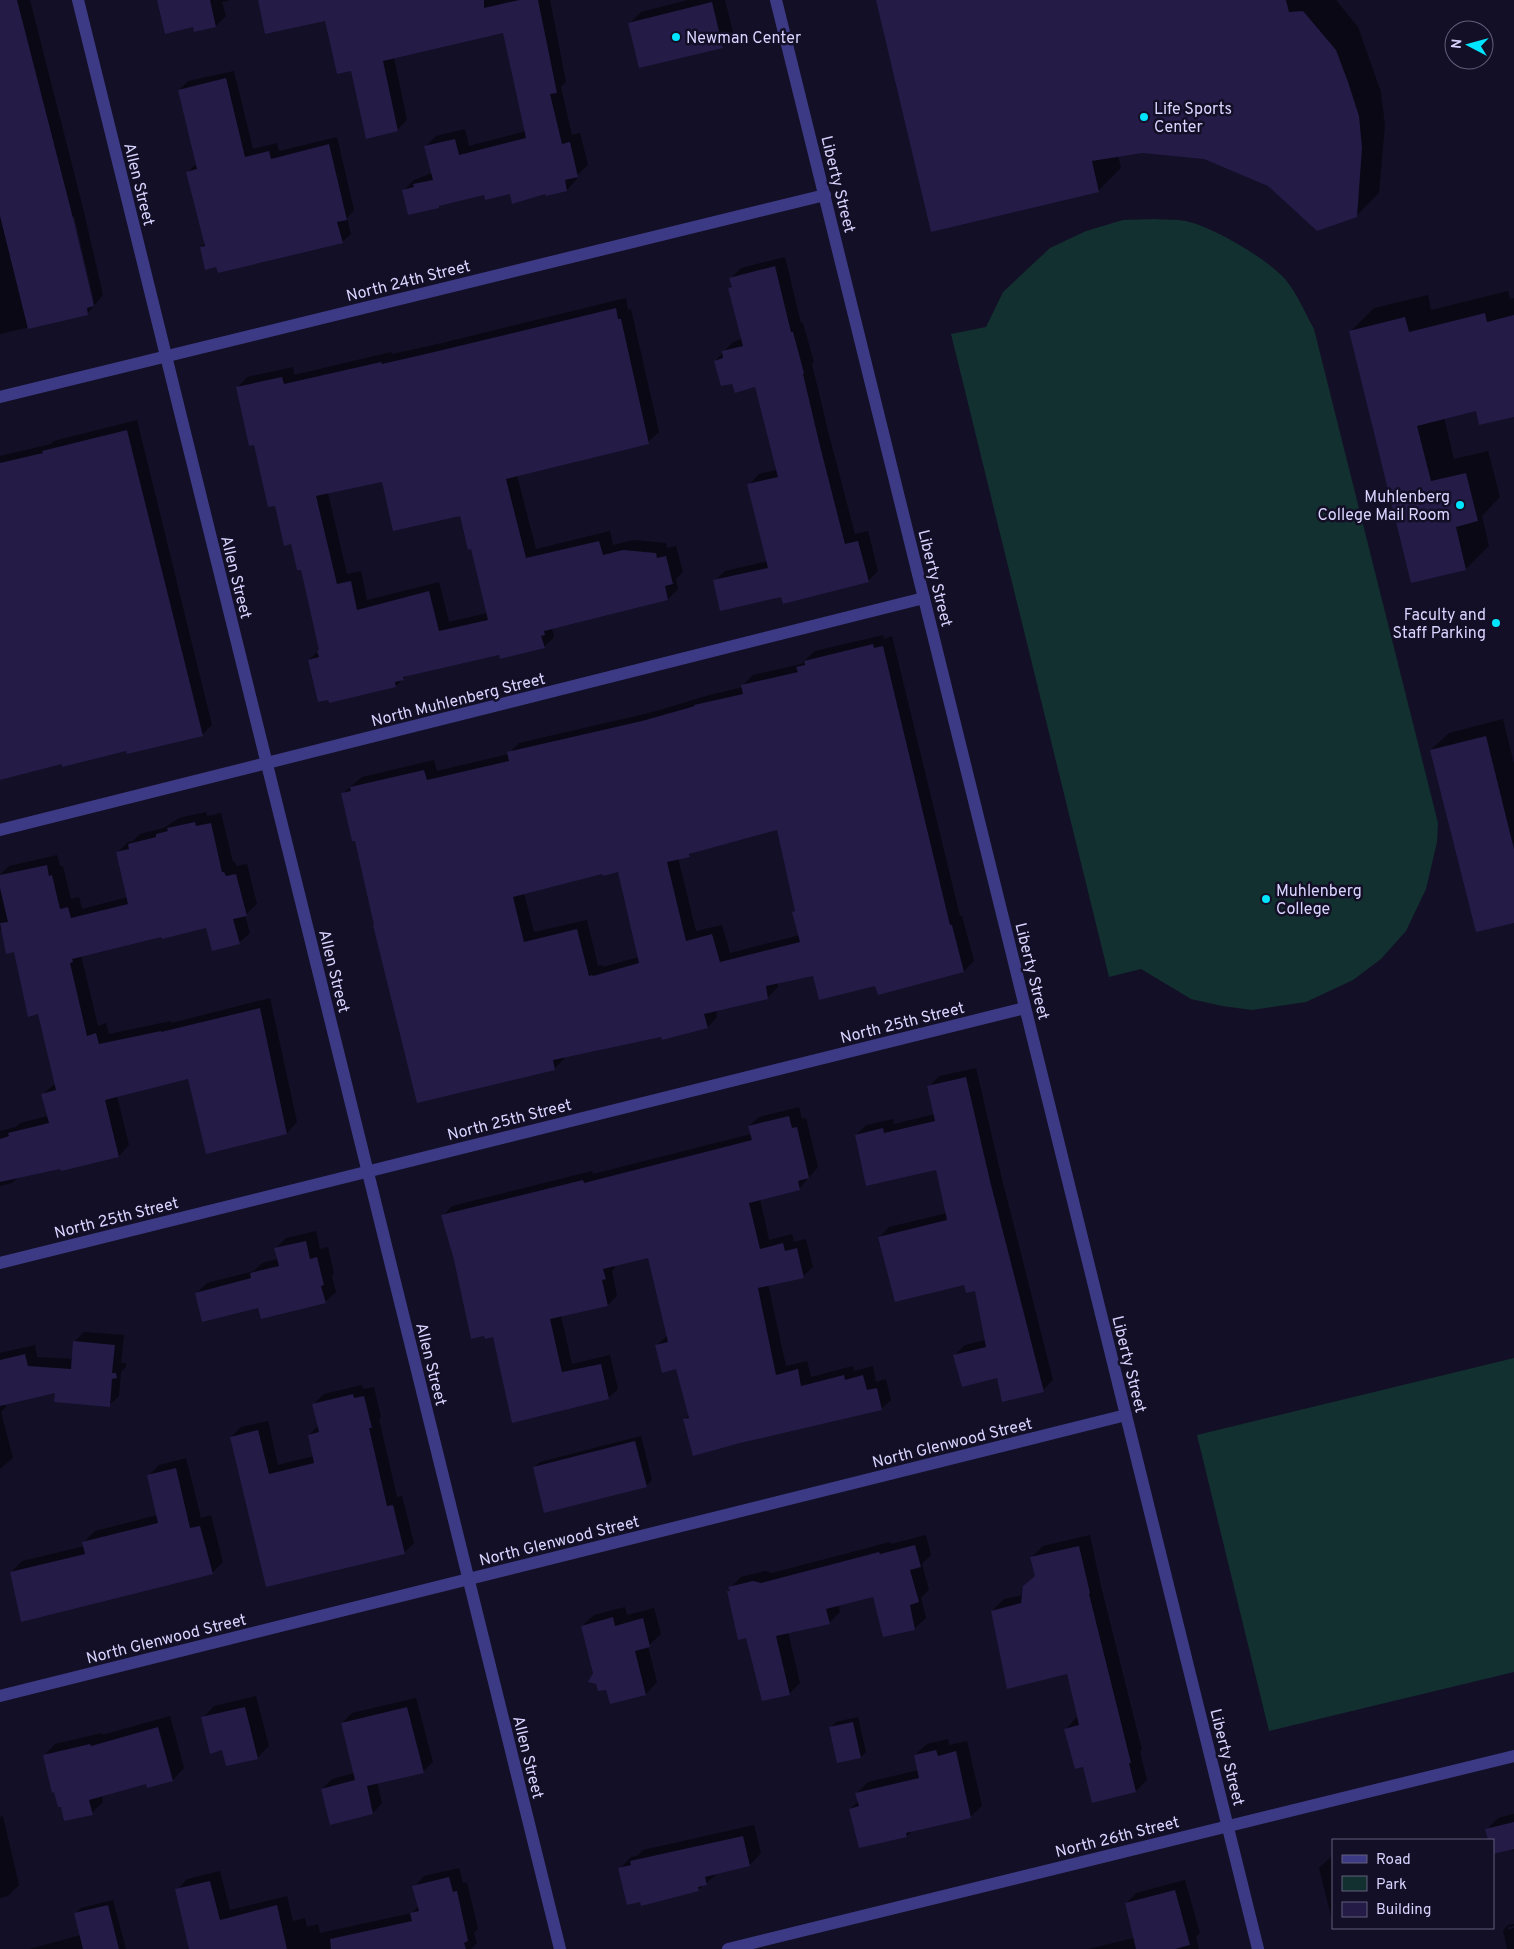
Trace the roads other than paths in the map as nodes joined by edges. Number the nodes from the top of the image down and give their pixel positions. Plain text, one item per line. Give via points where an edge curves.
1 (78, 0) edge
2 (776, 0) edge
3 (824, 195) junction
4 (166, 356) junction
5 (0, 397) edge
6 (924, 598) junction
7 (267, 764) junction
8 (0, 830) edge
9 (1025, 1008) junction
10 (368, 1171) junction
11 (0, 1263) edge
12 (1126, 1415) junction
13 (469, 1579) junction
14 (0, 1696) edge
15 (1514, 1756) edge
16 (1228, 1826) junction
17 (560, 1949) edge
18 (728, 1949) edge
19 (1258, 1949) edge

1 - 4 street, Allen Street
2 - 3 street, Liberty Street
3 - 4 street, North 24th Street
3 - 6 street, Liberty Street
4 - 5 street, North 24th Street
4 - 7 street, Allen Street
6 - 7 street, North Muhlenberg Street
6 - 9 street, Liberty Street
7 - 8 street, North Muhlenberg Street
7 - 10 street, Allen Street
9 - 10 street, North 25th Street
9 - 12 street, Liberty Street
10 - 11 street, North 25th Street
10 - 13 street, Allen Street
12 - 13 street, North Glenwood Street
12 - 16 street, Liberty Street
13 - 14 street, North Glenwood Street
13 - 17 street, Allen Street
15 - 16 street, North 26th Street
16 - 18 street, North 26th Street
16 - 19 street, Liberty Street

